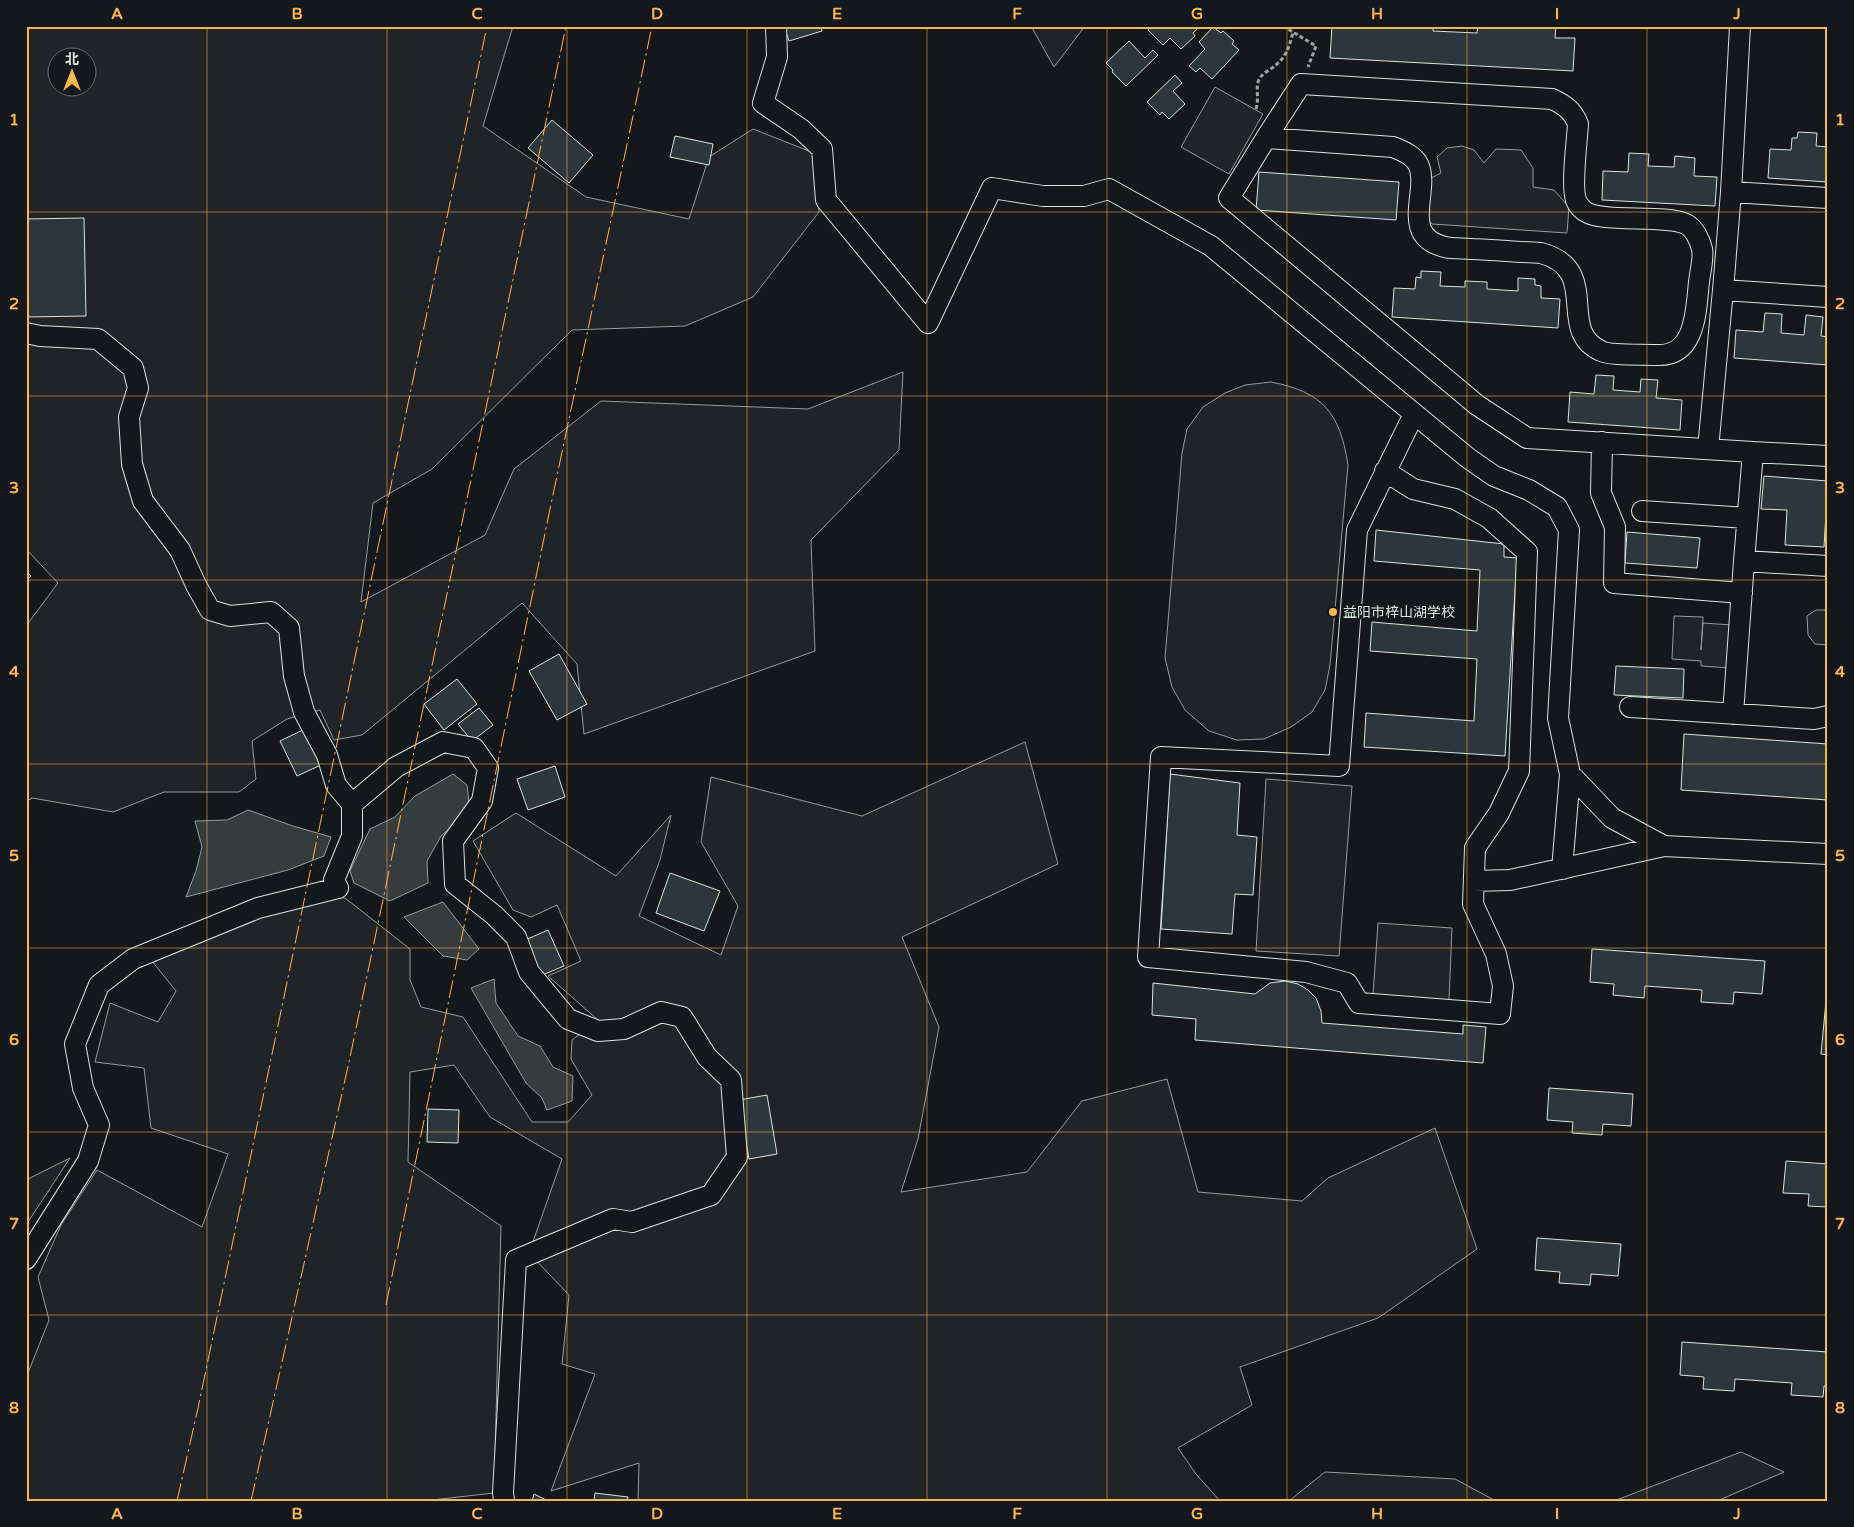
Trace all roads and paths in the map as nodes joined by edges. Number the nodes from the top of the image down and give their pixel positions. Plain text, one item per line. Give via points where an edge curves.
1 (776, 26) edge
2 (1283, 26) edge
3 (1740, 26) edge
4 (1293, 32) junction
5 (1301, 84) junction
6 (1256, 109) dead end
7 (1266, 138) junction
8 (1731, 192) junction
9 (1828, 198) edge
10 (1723, 290) junction
11 (1828, 297) edge
12 (26, 333) edge
13 (1414, 414) junction
14 (1602, 442) junction
15 (1708, 449) junction
16 (1753, 452) junction
17 (1828, 456) edge
18 (1386, 471) junction
19 (1642, 511) dead end
20 (1747, 518) junction
21 (1744, 560) junction
22 (1828, 566) edge
23 (1742, 593) junction
24 (1630, 707) dead end
25 (1733, 714) junction
26 (1828, 716) edge
27 (1570, 774) junction
28 (352, 804) junction
29 (1664, 846) junction
30 (1828, 854) edge
31 (1562, 868) junction
32 (1474, 881) junction
33 (26, 1259) edge
34 (504, 1501) edge

1 - 13 street via 778,57 763,103 801,129 822,149 826,200 928,323 992,188 1043,196 1084,196 1109,189 1211,246
2 - 4 path
3 - 8 street
4 - 5 path via 1316,46
4 - 6 path via 1287,52 1258,81
5 - 7 street
5 - 7 street via 1552,99 1564,105 1578,124 1574,188 1576,201 1584,211 1596,216 1673,219 1688,225 1698,236 1703,250 1695,318 1687,341 1668,356 1602,352 1591,345 1582,333 1576,283 1567,267 1554,257 1541,253 1444,247 1430,240 1421,230 1418,217 1421,174 1417,163 1406,152 1393,148
7 - 14 street via 1229,198 1478,405 1527,438
8 - 9 street
8 - 10 street
10 - 11 street
10 - 15 street
12 - 28 street via 98,339 133,368 138,388 129,417 132,464 142,501 180,550 210,610 230,616 271,612 289,628 294,676 304,712 328,754 336,785
13 - 18 street
13 - 27 street via 1494,476 1529,490 1557,507 1569,530 1558,718
14 - 15 street
14 - 23 street via 1601,493 1615,527 1614,583
15 - 16 street
16 - 17 street
16 - 20 street
18 - 32 street via 1413,490 1455,499 1489,518 1527,552 1519,771 1499,813 1475,848
18 - 32 street via 1356,530 1339,766 1161,757 1148,957 1306,972 1347,983 1359,1003 1500,1014 1503,986 1496,954 1473,904
19 - 20 street
20 - 21 street
21 - 22 street
21 - 23 street
23 - 25 street
24 - 25 street
25 - 26 street via 1814,719
27 - 29 street via 1612,818
27 - 31 street
28 - 33 street via 352,836 334,880 338,888 258,908 133,959 99,985 75,1044 83,1088 99,1125 88,1161
28 - 34 street via 396,767 443,742 474,748 488,768 482,801 453,841 455,884 516,937 529,972 568,1019 598,1031 624,1029 661,1012 682,1017 707,1057 731,1080 737,1157 711,1195 632,1222 613,1219 516,1260
29 - 30 street
29 - 31 street
31 - 32 street via 1510,880

